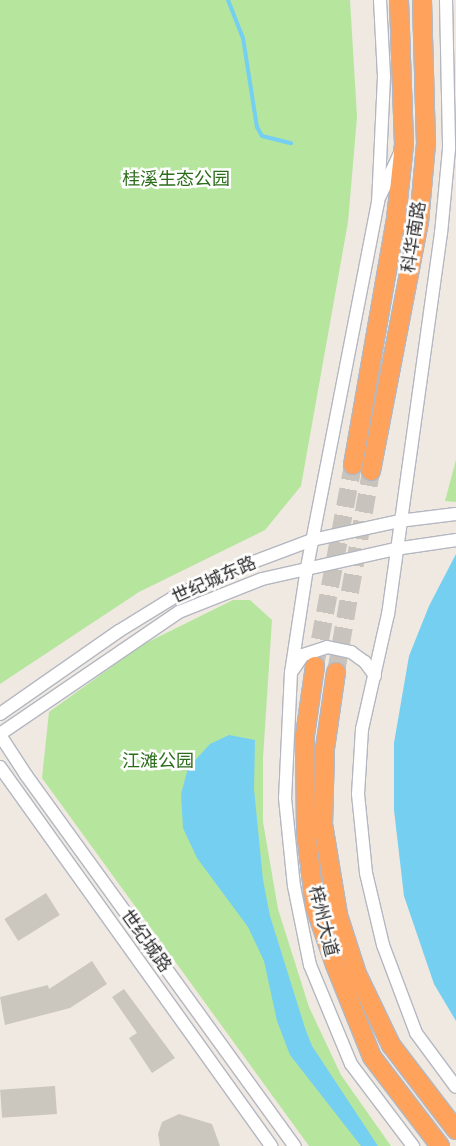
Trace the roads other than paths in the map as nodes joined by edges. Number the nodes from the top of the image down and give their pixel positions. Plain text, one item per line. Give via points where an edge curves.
1 (380, 0) edge
2 (399, 0) edge
3 (422, 0) edge
4 (446, 0) edge
5 (404, 144) junction
6 (378, 202) junction
7 (354, 465) tunnel mouth
8 (371, 471) tunnel mouth
9 (455, 514) edge
10 (399, 521) junction
11 (312, 540) junction
12 (456, 540) edge
13 (395, 549) junction
14 (307, 568) junction
15 (315, 666) tunnel mouth
16 (291, 672) junction
17 (336, 672) tunnel mouth
18 (375, 676) junction
19 (0, 714) edge
20 (0, 734) edge
21 (0, 767) edge
22 (456, 1087) edge
23 (456, 1130) edge
24 (272, 1146) edge
25 (295, 1146) edge
26 (413, 1146) edge
27 (440, 1146) edge

1 - 6 main road via 384,77
2 - 5 highway, 科华南路
3 - 8 highway, 科华南路 via 426,144 419,222
4 - 10 main road via 449,149 442,233
5 - 6 main road
5 - 7 highway, 科华南路 via 396,219
6 - 11 main road
9 - 10 main road, 世纪城东路
10 - 11 main road, 世纪城东路
10 - 13 main road
11 - 14 main road
11 - 19 main road, 世纪城东路 via 176,596 119,631
12 - 13 main road, 世纪城东路
13 - 14 main road, 世纪城东路
13 - 18 main road via 388,614
14 - 16 main road
14 - 20 main road, 世纪城东路 via 262,579 179,612
15 - 27 highway, 梓州大道 via 305,735 306,832 316,907 335,966 372,1057
16 - 18 main road via 303,655 327,647 351,652 365,662
16 - 26 main road via 285,798 294,886 310,965 351,1064
17 - 23 highway, 梓州大道 via 325,748 324,824 338,915 357,974 391,1045
18 - 22 main road via 362,729 358,794 366,873 383,945 416,1033
20 - 25 main road, 世纪城路 via 26,775
21 - 24 main road, 世纪城路

